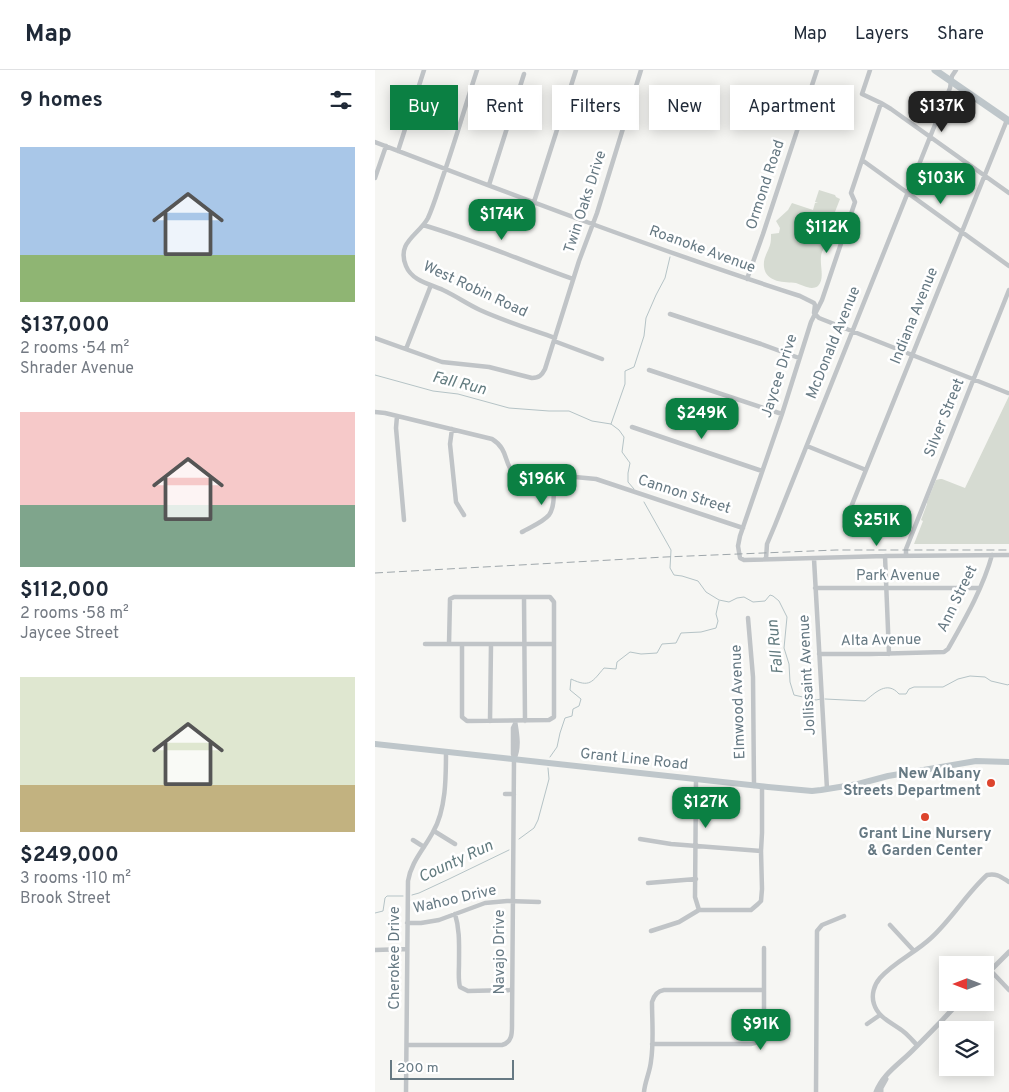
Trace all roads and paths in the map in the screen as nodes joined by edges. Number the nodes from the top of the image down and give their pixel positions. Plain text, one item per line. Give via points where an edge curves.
1 (424, 70) edge
2 (477, 70) edge
3 (577, 70) edge
4 (641, 70) edge
5 (817, 70) edge
6 (870, 70) edge
7 (935, 70) edge
8 (956, 70) edge
9 (524, 74) dead end
10 (951, 81) junction
11 (881, 102) junction
12 (1008, 120) edge
13 (930, 137) junction
14 (375, 142) edge
15 (385, 146) junction
16 (398, 151) junction
17 (862, 160) junction
18 (446, 169) junction
19 (985, 176) junction
20 (375, 178) edge
21 (489, 185) junction
22 (907, 193) junction
23 (1009, 193) edge
24 (534, 202) junction
25 (593, 224) junction
26 (423, 226) junction
27 (962, 232) junction
28 (1009, 266) edge
29 (573, 279) junction
30 (747, 279) junction
31 (431, 285) junction
32 (1009, 290) edge
33 (670, 314) dead end
34 (815, 314) junction
35 (853, 331) junction
36 (375, 338) edge
37 (554, 340) junction
38 (406, 349) junction
39 (912, 355) junction
40 (799, 358) junction
41 (602, 359) dead end
42 (649, 370) dead end
43 (973, 380) junction
44 (1008, 394) edge
45 (375, 412) edge
46 (781, 414) junction
47 (397, 416) junction
48 (632, 427) dead end
49 (452, 429) junction
50 (807, 446) junction
51 (866, 470) junction
52 (762, 471) junction
53 (554, 476) junction
54 (464, 516) dead end
55 (404, 520) dead end
56 (845, 522) dead end
57 (743, 528) junction
58 (522, 532) dead end
59 (992, 555) junction
60 (885, 556) junction
61 (906, 556) junction
62 (1009, 556) edge
63 (766, 559) junction
64 (815, 559) junction
65 (815, 588) junction
66 (980, 588) junction
67 (887, 589) junction
68 (524, 597) junction
69 (748, 618) dead end
70 (425, 644) dead end
71 (449, 644) junction
72 (462, 644) junction
73 (491, 644) junction
74 (524, 644) junction
75 (554, 644) junction
76 (944, 652) joint
77 (819, 654) junction
78 (889, 654) junction
79 (490, 721) junction
80 (525, 721) junction
81 (515, 723) junction
82 (375, 744) edge
83 (446, 752) junction
84 (514, 758) junction
85 (1009, 762) edge
86 (696, 779) junction
87 (754, 786) junction
88 (762, 786) junction
89 (827, 789) junction
90 (505, 794) dead end
91 (514, 794) junction
92 (434, 831) junction
93 (640, 839) dead end
94 (413, 840) dead end
95 (455, 844) dead end
96 (696, 845) junction
97 (424, 847) junction
98 (761, 851) junction
99 (695, 879) junction
100 (1009, 882) edge
101 (648, 884) dead end
102 (513, 901) junction
103 (539, 902) dead end
104 (699, 910) junction
105 (455, 914) junction
106 (844, 916) dead end
107 (407, 923) junction
108 (890, 925) dead end
109 (651, 931) dead end
110 (407, 948) junction
111 (765, 948) dead end
112 (375, 950) edge
113 (914, 951) junction
114 (1009, 952) edge
115 (994, 968) edge
116 (994, 974) edge
117 (512, 990) junction
118 (764, 990) junction
119 (1009, 990) edge
120 (950, 1011) edge
121 (880, 1015) junction
122 (867, 1024) dead end
123 (652, 1044) junction
124 (407, 1045) junction
125 (917, 1045) junction
126 (892, 1070) junction
127 (406, 1092) edge
128 (644, 1092) edge
129 (816, 1092) edge
130 (875, 1092) edge
131 (881, 1092) edge

1 - 16 street
2 - 18 street, West Robin Road
3 - 24 street
4 - 25 street, Twin Oaks Drive
5 - 30 street, Ormond Road
6 - 11 street via 862,94
7 - 10 main road
8 - 10 street, McDonald Avenue
9 - 21 street
10 - 12 main road
10 - 13 street, McDonald Avenue
11 - 13 street
11 - 17 street, Jaycee Drive
12 - 19 street, Indiana Avenue
13 - 19 street
13 - 22 street, McDonald Avenue
14 - 15 street, Roanoke Avenue
15 - 16 street, Roanoke Avenue
15 - 20 street
16 - 18 street, Roanoke Avenue
17 - 22 street
17 - 34 street, Jaycee Drive via 851,193 855,202
18 - 21 street, Roanoke Avenue
18 - 26 street, West Robin Road
19 - 23 street
19 - 27 street, Indiana Avenue
21 - 24 street, Roanoke Avenue
22 - 27 street
22 - 35 street, McDonald Avenue
24 - 25 street, Roanoke Avenue
25 - 29 street, Twin Oaks Drive
25 - 30 street, Roanoke Avenue
26 - 29 street via 448,232
26 - 31 street, West Robin Road via 406,245 404,260 413,276
27 - 28 street
27 - 39 street, Indiana Avenue
29 - 37 street, Twin Oaks Drive
30 - 34 street, Roanoke Avenue via 812,301
31 - 37 street, West Robin Road via 482,311
31 - 38 street
32 - 43 street, Silver Street
33 - 40 street
34 - 35 street, Roanoke Avenue
34 - 40 street, Jaycee Drive
35 - 39 street, Roanoke Avenue
35 - 50 street, McDonald Avenue
36 - 38 street
37 - 38 street, Twin Oaks Drive via 545,369 536,378 489,367 447,363
37 - 41 street, West Robin Road
39 - 43 street, Roanoke Avenue
39 - 51 street, Indiana Avenue
40 - 46 street, Jaycee Drive
42 - 46 street
43 - 44 street, Roanoke Avenue
43 - 61 street, Silver Street
45 - 47 street
46 - 52 street, Jaycee Drive
47 - 49 street
47 - 55 street
48 - 52 street
49 - 53 street, Cannon Street via 496,442 506,454 510,470 516,474
49 - 54 street via 456,502
50 - 51 street
50 - 63 street, McDonald Avenue via 767,544
51 - 56 street, Indiana Avenue
52 - 57 street, Jaycee Drive
53 - 57 street, Cannon Street via 589,478
53 - 58 street via 549,514
57 - 63 street, Jaycee Drive via 738,546 740,558
59 - 61 street
59 - 62 street
59 - 66 street, Ann Street
60 - 61 street
60 - 64 street
60 - 67 street
63 - 64 street
64 - 65 street, Jollissaint Avenue
65 - 67 street, Park Avenue
65 - 77 street, Jollissaint Avenue
66 - 67 street, Park Avenue
66 - 76 street, Ann Street
67 - 78 street
68 - 71 street via 450,599
68 - 74 street
68 - 75 street via 550,597 554,602
69 - 87 street, Elmwood Avenue via 753,677
70 - 71 street
71 - 72 street
72 - 73 street
72 - 79 street via 462,717 467,721
73 - 74 street
73 - 79 street
74 - 75 street
74 - 80 street
75 - 80 street via 553,717
76 - 78 street, Alta Avenue
77 - 78 street, Alta Avenue
77 - 89 street, Jollissaint Avenue
79 - 81 street
80 - 81 street
81 - 84 street, Navajo Drive
82 - 83 main road, Grant Line Road
83 - 84 main road, Grant Line Road
83 - 92 street, Cherokee Drive via 444,803
84 - 86 main road, Grant Line Road
84 - 91 street, Navajo Drive
85 - 89 main road, Grant Line Road via 976,761
86 - 87 main road, Grant Line Road
86 - 96 street
87 - 88 main road, Grant Line Road
88 - 89 main road, Grant Line Road via 812,791
88 - 98 street
90 - 91 street
91 - 102 street, Navajo Drive
92 - 95 street
92 - 97 street, Cherokee Drive
93 - 96 street
94 - 97 street
96 - 98 street
96 - 99 street
97 - 107 street, Cherokee Drive via 409,875
98 - 104 street via 761,901 755,908
99 - 101 street
99 - 104 street
100 - 113 street via 998,875 987,875 934,935
102 - 103 street, Wahoo Drive
102 - 105 street, Wahoo Drive via 485,903
102 - 117 street, Navajo Drive
104 - 109 street via 679,922
105 - 107 street, Wahoo Drive via 429,922
105 - 117 street via 459,930 459,985 469,991
106 - 129 street via 822,926 817,932
107 - 110 street, Cherokee Drive
108 - 113 street
110 - 112 street
110 - 124 street, Cherokee Drive
111 - 118 street
113 - 121 street via 879,979 873,1000
114 - 115 street
116 - 119 street
117 - 124 street, Navajo Drive via 509,1042
118 - 123 street via 657,992 653,998
118 - 123 street via 764,1030 761,1040 755,1044
120 - 125 street
121 - 122 street
121 - 125 street
123 - 128 street
124 - 127 street, Cherokee Drive
125 - 126 street
126 - 130 street
126 - 131 street

